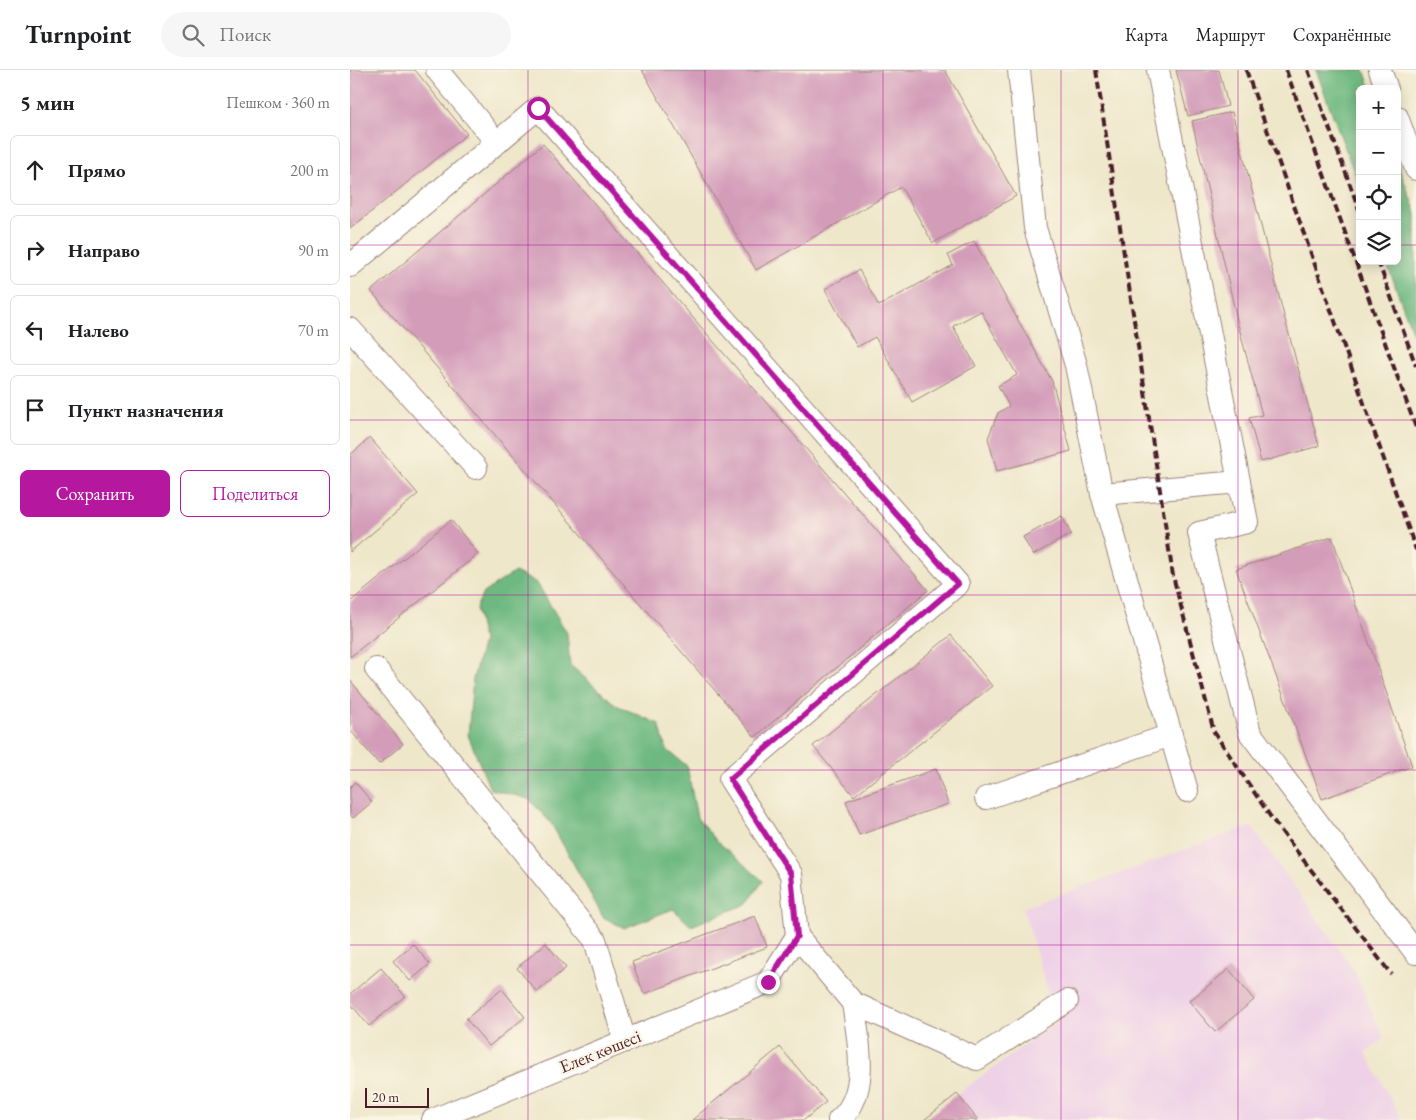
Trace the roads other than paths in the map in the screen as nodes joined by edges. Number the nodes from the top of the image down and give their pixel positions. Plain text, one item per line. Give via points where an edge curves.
1 (437, 70) edge
2 (1019, 70) edge
3 (1158, 70) edge
4 (1380, 70) edge
5 (1386, 85) edge
6 (1401, 128) edge
7 (497, 143) junction
8 (1416, 169) edge
9 (350, 266) edge
10 (350, 329) edge
11 (476, 468) dead end
12 (1239, 482) junction
13 (1102, 494) junction
14 (376, 669) dead end
15 (1171, 735) junction
16 (1187, 791) dead end
17 (986, 798) dead end
18 (797, 936) junction
19 (1416, 953) edge
20 (1067, 1001) dead end
21 (853, 1003) junction
22 (625, 1041) junction
23 (433, 1120) edge
24 (839, 1120) edge

1 - 7 street
2 - 13 street via 1035,228 1076,365
3 - 12 street
4 - 5 street
6 - 8 street
7 - 9 street
7 - 18 street via 538,108 958,584 730,779 791,874
10 - 11 street
12 - 13 street
12 - 19 street via 1247,522 1199,533 1250,733
13 - 15 street
14 - 22 street via 595,940
15 - 16 street
15 - 17 street
18 - 21 street
18 - 22 street, Елек көшесі via 768,982
20 - 21 street via 977,1058
21 - 24 street via 860,1074 852,1104
22 - 23 street, Елек көшесі

